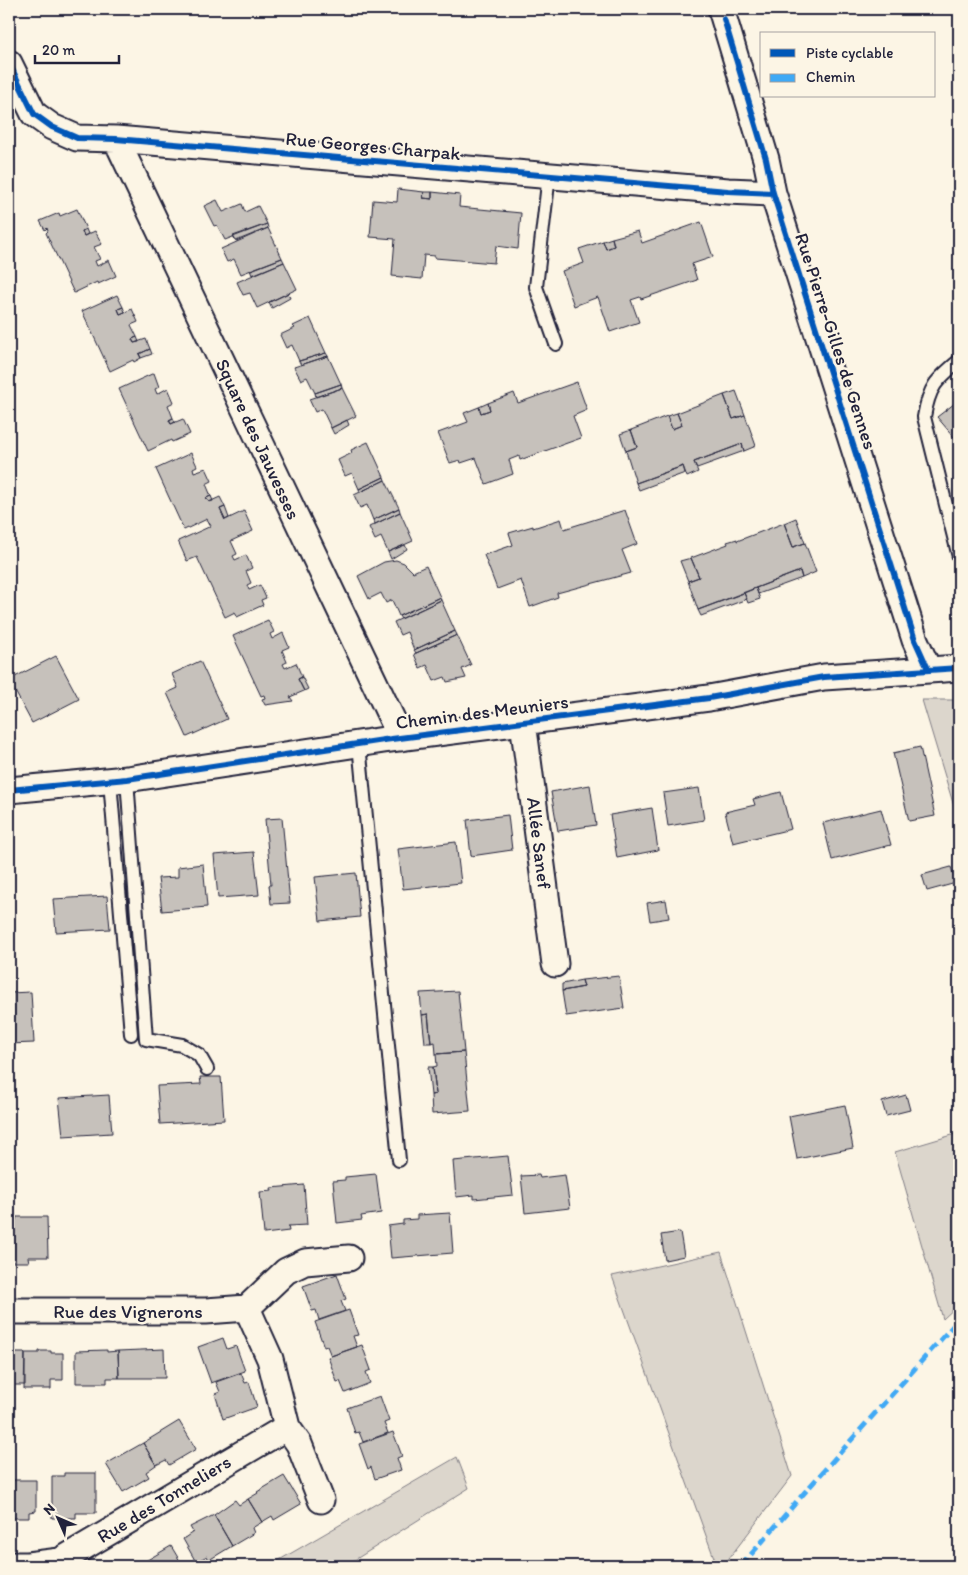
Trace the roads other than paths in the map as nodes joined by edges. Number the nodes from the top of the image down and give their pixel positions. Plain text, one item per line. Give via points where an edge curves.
1 (721, 9) edge
2 (9, 63) edge
3 (116, 139) junction
4 (549, 175) junction
5 (773, 193) junction
6 (556, 344) dead end
7 (959, 361) edge
8 (959, 557) edge
9 (959, 668) edge
10 (928, 669) junction
11 (523, 722) junction
12 (401, 738) junction
13 (359, 744) junction
14 (119, 780) junction
15 (9, 790) edge
16 (555, 964) dead end
17 (131, 1034) dead end
18 (207, 1069) dead end
19 (399, 1160) dead end
20 (349, 1258) dead end
21 (247, 1308) junction
22 (9, 1311) edge
23 (287, 1427) junction
24 (321, 1500) dead end
25 (9, 1565) edge

1 - 5 street, Rue Pierre-Gilles de Gennes via 766,159
2 - 3 street, Rue Georges Charpak via 34,114 52,127 77,138
3 - 4 street, Rue Georges Charpak
3 - 12 street, Square des Jauvesses
4 - 5 street, Rue Georges Charpak
4 - 6 lane via 536,287
5 - 10 street, Rue Pierre-Gilles de Gennes via 915,640
7 - 8 lane via 934,385 928,396 924,418
9 - 10 street, Chemin des Meuniers
10 - 11 street, Chemin des Meuniers via 824,677 709,698
11 - 12 street, Chemin des Meuniers
11 - 16 street, Allée Sanef
12 - 13 street, Chemin des Meuniers
13 - 14 street, Chemin des Meuniers
13 - 19 lane
14 - 15 street, Chemin des Meuniers
14 - 17 lane
14 - 18 lane via 146,1039 182,1045 199,1055
20 - 21 street via 305,1262 286,1271
21 - 22 street, Rue des Vignerons
21 - 23 street via 270,1359
23 - 24 street via 299,1444
23 - 25 street, Rue des Tonneliers via 60,1561

